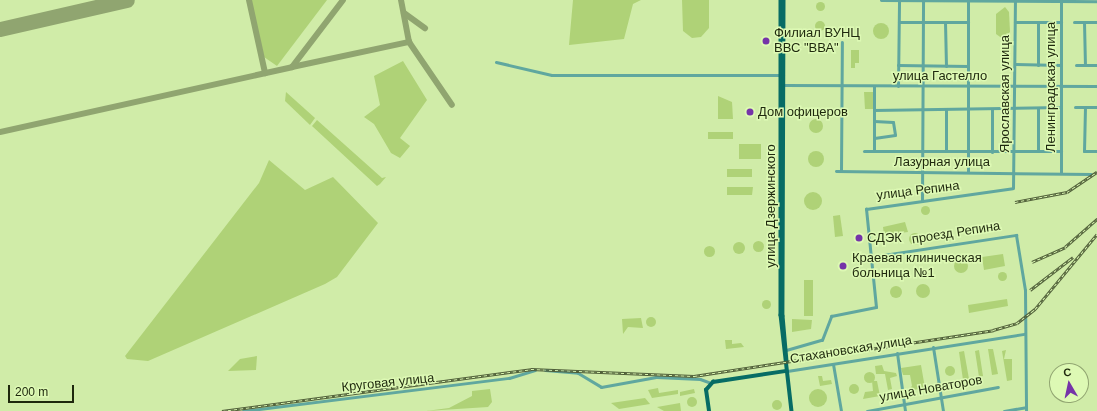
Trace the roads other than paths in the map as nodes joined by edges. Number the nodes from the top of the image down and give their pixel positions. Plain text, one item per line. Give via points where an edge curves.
1 (783, 0) edge
2 (881, 0) edge
3 (899, 0) edge
4 (923, 0) edge
5 (968, 0) edge
6 (1015, 0) edge
7 (1061, 0) edge
8 (1097, 1) edge
9 (898, 22) junction
10 (922, 22) junction
11 (945, 22) junction
12 (968, 22) junction
13 (1015, 22) junction
14 (1038, 22) junction
15 (1061, 22) junction
16 (1074, 22) dead end
17 (1084, 22) junction
18 (1097, 22) edge
19 (842, 42) dead end
20 (496, 62) dead end
21 (1015, 64) junction
22 (898, 65) junction
23 (922, 65) junction
24 (1038, 65) junction
25 (1076, 65) dead end
26 (1085, 65) junction
27 (1097, 65) edge
28 (946, 66) junction
29 (968, 66) junction
30 (1061, 66) junction
31 (783, 75) junction
32 (784, 85) junction
33 (841, 86) junction
34 (874, 86) junction
35 (898, 86) junction
36 (922, 86) junction
37 (968, 86) junction
38 (1015, 86) junction
39 (1097, 86) edge
40 (1061, 87) junction
41 (1061, 107) junction
42 (1075, 107) dead end
43 (1097, 107) edge
44 (922, 108) junction
45 (1015, 108) junction
46 (1038, 108) junction
47 (1085, 108) junction
48 (946, 109) junction
49 (968, 109) junction
50 (992, 109) junction
51 (874, 110) junction
52 (874, 121) junction
53 (874, 138) junction
54 (874, 150) junction
55 (922, 150) junction
56 (864, 151) dead end
57 (946, 151) junction
58 (1015, 151) junction
59 (1038, 151) junction
60 (1061, 151) junction
61 (1097, 151) edge
62 (968, 152) junction
63 (992, 152) junction
64 (836, 171) dead end
65 (841, 171) junction
66 (968, 172) junction
67 (922, 173) junction
68 (1014, 173) junction
69 (1062, 173) junction
70 (1091, 174) dead end
71 (1014, 187) joint
72 (922, 201) junction
73 (870, 257) junction
74 (1024, 334) junction
75 (933, 347) junction
76 (786, 350) junction
77 (897, 353) junction
78 (832, 364) junction
79 (535, 370) dead end
80 (545, 370) dead end
81 (787, 371) junction
82 (711, 384) junction
83 (998, 387) dead end
84 (941, 399) junction
85 (904, 405) junction
86 (1026, 409) edge
87 (243, 411) edge
88 (709, 411) edge
89 (793, 411) edge
90 (841, 411) edge
91 (867, 411) edge
92 (905, 411) edge
93 (943, 411) edge
94 (1004, 411) edge

1 - 31 main road, улица Дзержинского
2 - 3 street
3 - 4 street
3 - 9 street
4 - 5 street
4 - 10 street
5 - 6 street
5 - 12 street
6 - 7 street
6 - 13 street, Ярославская улица
7 - 8 street
7 - 15 street, Ленинградская улица
9 - 10 street
9 - 22 street
10 - 11 street
10 - 23 street
11 - 12 street
11 - 28 street
12 - 29 street
13 - 14 street
13 - 21 street, Ярославская улица
14 - 15 street
14 - 24 street
15 - 30 street, Ленинградская улица
16 - 17 street
17 - 18 street
17 - 26 street
19 - 33 street
20 - 31 street via 552,75
21 - 24 street
21 - 38 street, Ярославская улица
22 - 23 street
22 - 35 street
23 - 28 street
23 - 36 street
24 - 30 street
25 - 26 street
26 - 27 street
28 - 29 street
29 - 37 street
30 - 40 street, Ленинградская улица
31 - 32 main road, улица Дзержинского
32 - 33 street, улица Гастелло
32 - 76 main road, улица Дзержинского
32 - 81 main road, улица Дзержинского via 781,315
33 - 34 street, улица Гастелло
33 - 65 street
34 - 35 street, улица Гастелло
34 - 51 street
35 - 36 street, улица Гастелло
36 - 37 street, улица Гастелло
36 - 44 street
37 - 38 street, улица Гастелло
37 - 49 street
38 - 40 street, улица Гастелло
38 - 45 street, Ярославская улица
39 - 40 street, улица Гастелло
40 - 41 street, Ленинградская улица
41 - 46 street
41 - 60 street, Ленинградская улица
42 - 47 street
43 - 47 street
44 - 48 street
44 - 51 street
44 - 55 street
45 - 46 street
45 - 50 street
45 - 58 street, Ярославская улица
46 - 59 street
47 - 61 street via 1084,150
48 - 49 street
48 - 57 street
49 - 50 street
49 - 62 street
50 - 63 street
51 - 52 street
52 - 53 street
52 - 53 street via 893,122 895,135
53 - 54 street
54 - 55 street
54 - 56 street
55 - 57 street
55 - 67 street
57 - 62 street
58 - 59 street
58 - 63 street
58 - 68 street, Ярославская улица
59 - 60 street
60 - 69 street, Ленинградская улица
62 - 63 street
62 - 66 street
64 - 65 street, Лазурная улица
65 - 67 street, Лазурная улица
66 - 67 street, Лазурная улица
66 - 68 street, Лазурная улица
67 - 72 street
68 - 69 street, Лазурная улица
68 - 71 street, Ярославская улица
69 - 70 street, Лазурная улица
71 - 72 street, улица Репина
72 - 73 street, улица Репина via 866,209
73 - 74 street, проезд Репина via 1016,235 1025,290
73 - 76 street, улица Репина via 876,307 831,316 822,340
74 - 75 street, Стахановская улица
74 - 86 street
75 - 77 street, Стахановская улица
75 - 84 street
76 - 81 main road, улица Дзержинского
77 - 78 street, Стахановская улица
77 - 85 street
78 - 81 street, Стахановская улица
78 - 90 street
79 - 87 street, Круговая улица via 509,378
80 - 82 street via 578,373 601,387 656,377 700,379
81 - 82 main road, Стахановская улица
81 - 89 main road, улица Дзержинского
82 - 88 main road via 706,392
83 - 84 street, улица Новаторов
84 - 85 street, улица Новаторов
84 - 93 street
85 - 91 street, улица Новаторов
85 - 92 street
86 - 94 street

